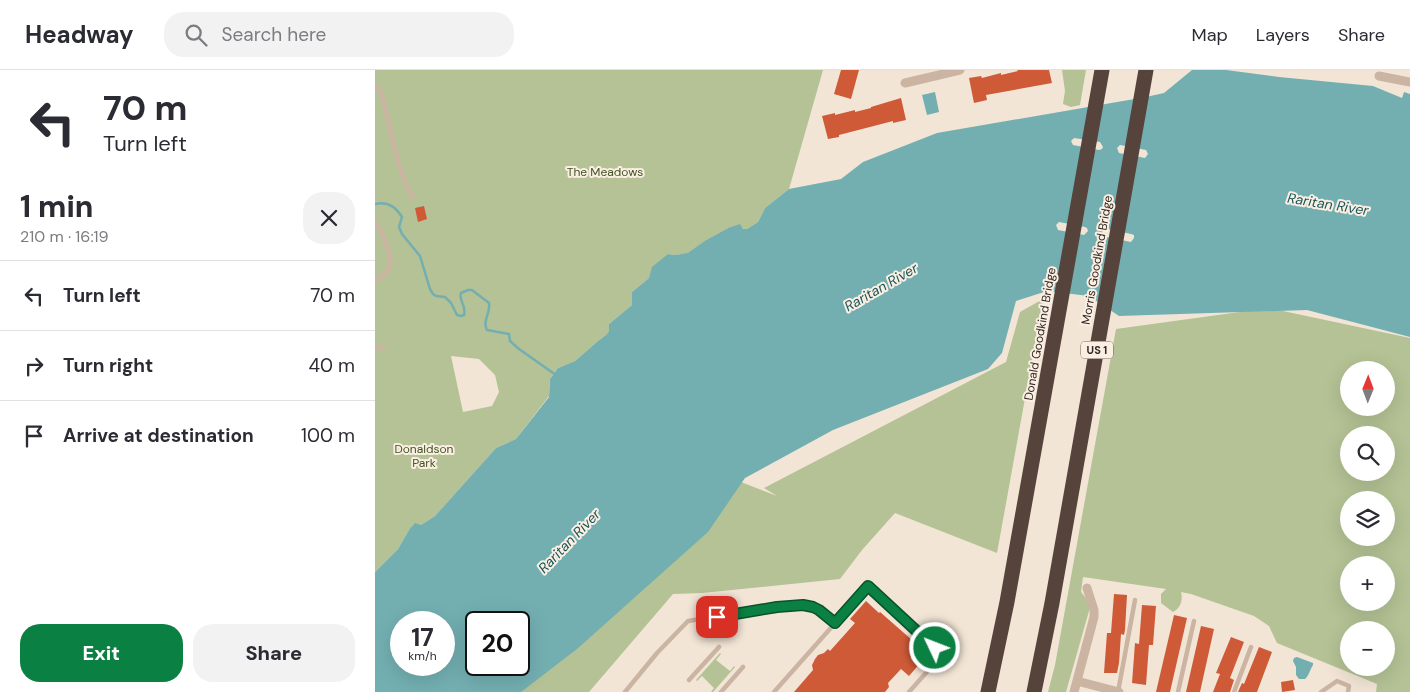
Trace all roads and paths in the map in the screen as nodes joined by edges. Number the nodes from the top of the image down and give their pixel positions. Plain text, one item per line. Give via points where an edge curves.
1 (960, 70) edge
2 (1102, 70) edge
3 (1146, 70) edge
4 (1379, 76) dead end
5 (1410, 82) edge
6 (905, 83) dead end
7 (375, 86) edge
8 (413, 198) dead end
9 (375, 222) edge
10 (375, 281) edge
11 (383, 347) dead end
12 (375, 349) edge
13 (1087, 588) dead end
14 (1135, 600) dead end
15 (1194, 620) dead end
16 (835, 623) junction
17 (719, 647) dead end
18 (1251, 647) dead end
19 (743, 667) dead end
20 (689, 680) dead end
21 (1077, 681) junction
22 (625, 692) edge
23 (721, 692) edge
24 (774, 692) edge
25 (909, 692) edge
26 (988, 692) edge
27 (1034, 692) edge
28 (1074, 692) edge
29 (1115, 692) edge
30 (1178, 692) edge
31 (1234, 692) edge
32 (1321, 692) edge
33 (1348, 692) edge

1 - 6 street
2 - 26 highway, Donald Goodkind Bridge
3 - 27 highway, Morris Goodkind Bridge / US 1
4 - 5 street
7 - 8 lane via 381,92 401,168
9 - 10 lane via 391,259 389,269
11 - 12 lane
13 - 21 street via 1095,610
14 - 29 lane
15 - 30 lane
16 - 22 lane via 819,610 803,605 688,621
16 - 24 lane
16 - 25 lane via 868,586 942,655
17 - 20 lane
18 - 31 lane
19 - 23 lane
21 - 28 street
21 - 29 street
32 - 33 lane via 1337,681 1349,686

